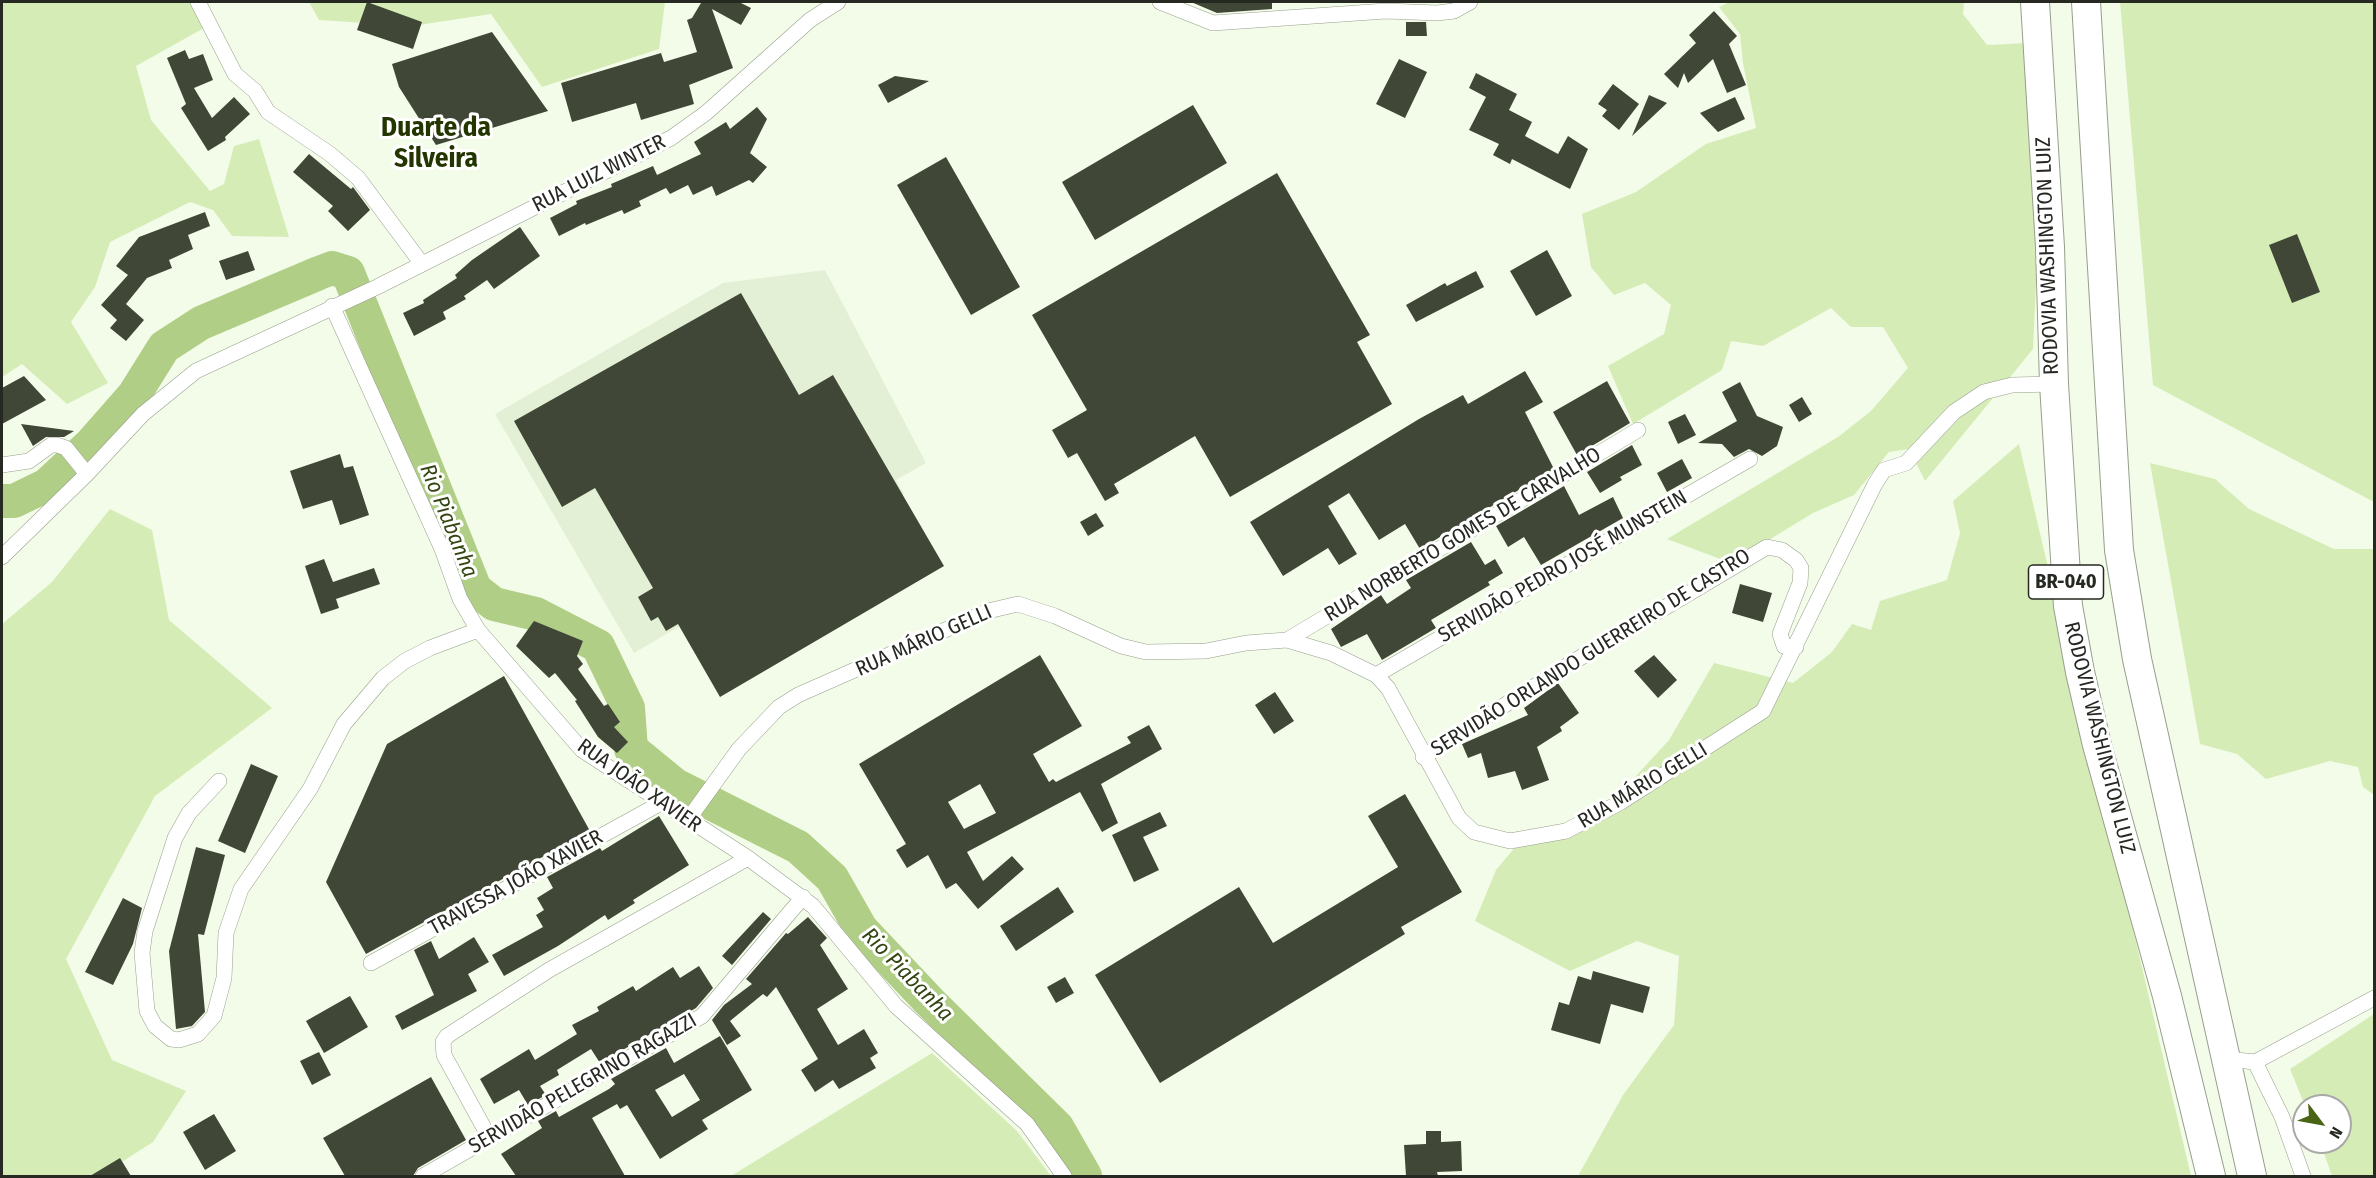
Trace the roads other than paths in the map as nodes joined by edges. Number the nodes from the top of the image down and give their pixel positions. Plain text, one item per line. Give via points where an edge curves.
1 (198, 2) edge
2 (838, 2) edge
3 (1160, 2) edge
4 (1470, 2) edge
5 (2035, 2) edge
6 (2086, 2) edge
7 (422, 264) junction
8 (338, 304) junction
9 (2054, 384) junction
10 (1638, 430) dead end
11 (1750, 459) dead end
12 (78, 462) junction
13 (2, 465) edge
14 (2, 557) edge
15 (478, 630) junction
16 (1287, 640) junction
17 (1796, 647) junction
18 (1376, 675) junction
19 (1423, 757) junction
20 (219, 781) dead end
21 (661, 803) junction
22 (687, 821) junction
23 (748, 858) junction
24 (803, 897) junction
25 (371, 963) dead end
26 (2374, 998) edge
27 (2227, 1059) junction
28 (2255, 1062) junction
29 (489, 1137) junction
30 (423, 1176) edge
31 (1064, 1176) edge
32 (2211, 1176) edge
33 (2252, 1176) edge
34 (2303, 1176) edge

1 - 7 street via 235,74 255,91 268,112 358,178
2 - 7 street, RUA LUIZ WINTER via 810,20 684,130
3 - 4 street via 1213,22 1386,11 1437,13 1454,11
5 - 9 highway, RODOVIA WASHINGTON LUIZ / BR-040
6 - 27 highway, BR-040 via 2119,550 2151,725
7 - 8 street, RUA LUIZ WINTER
8 - 12 street, RUA LUIZ WINTER via 196,371
8 - 15 street, RUA JOÃO XAVIER via 460,599
9 - 17 street, RUA MÁRIO GELLI via 2012,385 1984,392 1954,412 1906,463 1884,470
9 - 32 highway, RODOVIA WASHINGTON LUIZ / BR-040 via 2068,606 2079,672 2167,996
10 - 16 street, RUA NORBERTO GOMES DE CARVALHO
11 - 18 street, SERVIDÃO PEDRO JOSÉ MUNSTEIN
12 - 13 street via 63,446 51,445 29,461
12 - 14 street, RUA LUIZ WINTER
15 - 20 street via 405,661 383,678 344,724 310,789 241,889 226,933 225,978 214,1016 198,1034 171,1039 155,1026 147,1011 142,953 145,931 175,838 189,813
15 - 21 street, RUA JOÃO XAVIER via 582,750
16 - 18 street, RUA MÁRIO GELLI via 1331,653
16 - 22 street, RUA MÁRIO GELLI via 1206,651 1146,652 1121,646 1036,609 1018,604 999,607 798,695 779,707 739,749
17 - 19 street, RUA MÁRIO GELLI via 1763,711 1621,802 1566,831 1510,840 1474,832 1459,818
17 - 19 street, SERVIDÃO ORLANDO GUERREIRO DE CASTRO via 1784,646 1780,634 1800,583 1801,568 1782,550 1767,547
18 - 19 street, RUA MÁRIO GELLI via 1388,688
21 - 22 street, RUA JOÃO XAVIER
21 - 25 street, TRAVESSA JOÃO XAVIER
22 - 23 street, RUA JOÃO XAVIER
23 - 24 street, RUA JOÃO XAVIER
23 - 29 street via 549,970 447,1036 443,1042 444,1055
24 - 29 street, SERVIDÃO PELEGRINO RAGAZZI via 702,1016
24 - 31 street, RUA JOÃO XAVIER via 896,1006 1027,1124
26 - 28 street
27 - 28 street
27 - 33 highway, BR-040
28 - 34 street via 2282,1117
29 - 30 street, SERVIDÃO PELEGRINO RAGAZZI

